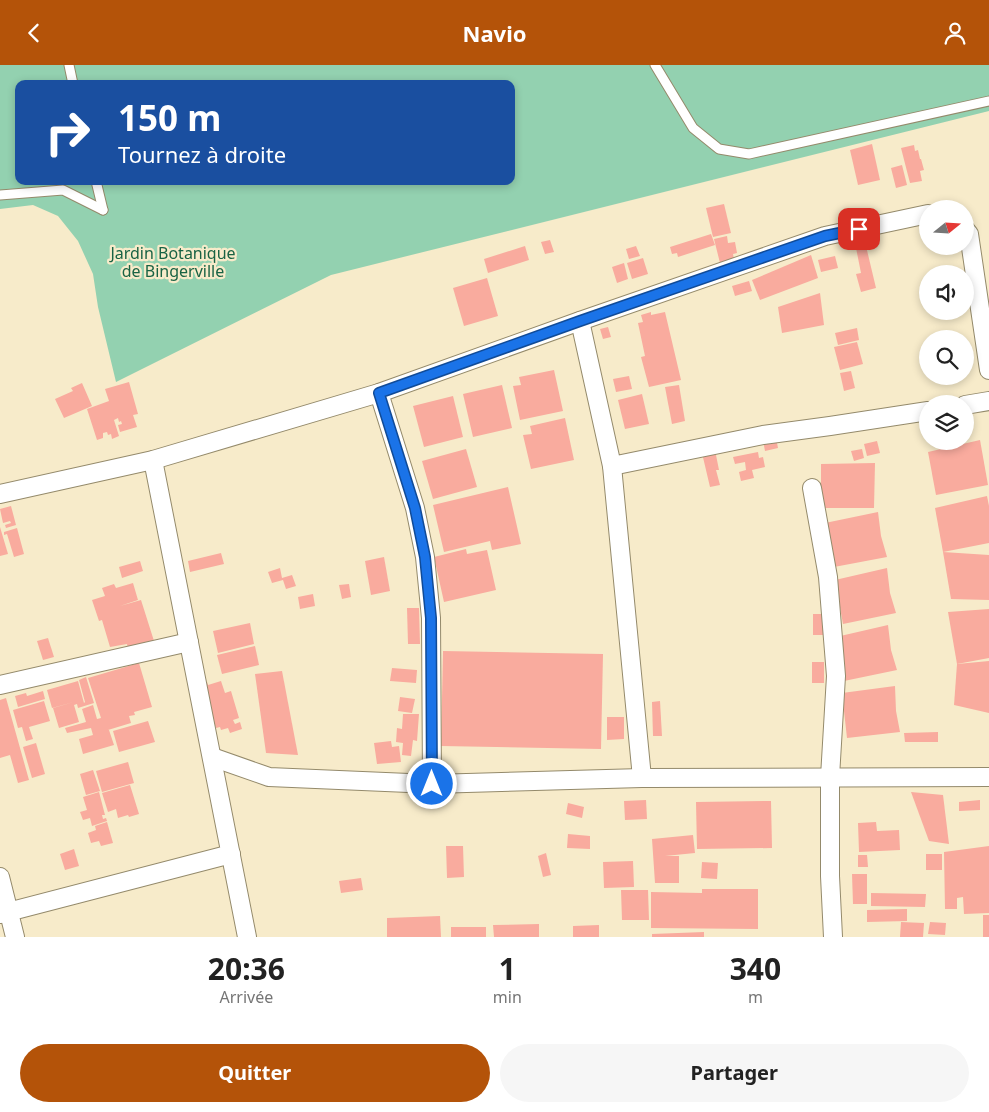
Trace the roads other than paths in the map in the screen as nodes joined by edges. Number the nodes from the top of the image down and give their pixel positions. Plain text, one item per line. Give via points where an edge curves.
1 (69, 65) edge
2 (655, 65) edge
3 (72, 80) edge
4 (989, 101) edge
5 (97, 185) edge
6 (0, 195) edge
7 (919, 217) edge
8 (972, 255) edge
9 (580, 321) junction
10 (989, 370) edge
11 (379, 393) junction
12 (989, 401) edge
13 (974, 404) edge
14 (919, 412) edge
15 (154, 460) junction
16 (612, 466) junction
17 (812, 488) dead end
18 (0, 494) edge
19 (189, 642) junction
20 (0, 685) edge
21 (212, 757) junction
22 (830, 777) junction
23 (989, 777) edge
24 (642, 778) junction
25 (432, 784) junction
26 (231, 854) junction
27 (0, 877) edge
28 (4, 913) edge
29 (15, 937) edge
30 (247, 937) edge
31 (833, 937) edge

1 - 3 lane
2 - 4 lane via 693,127 719,149 749,154
5 - 6 lane via 103,210 63,190
7 - 9 street via 825,236
8 - 10 street
9 - 11 street
9 - 16 street
11 - 15 street
11 - 25 street via 415,508 425,557 431,618
12 - 13 street
14 - 16 street via 763,435
15 - 18 street
15 - 19 street
16 - 24 street
17 - 22 street via 828,577 834,638 836,676
19 - 20 street
19 - 21 street
21 - 25 street via 269,777
21 - 26 street
22 - 23 street
22 - 24 street
22 - 31 street
24 - 25 street
26 - 28 street
26 - 30 street
27 - 28 street
28 - 29 street

